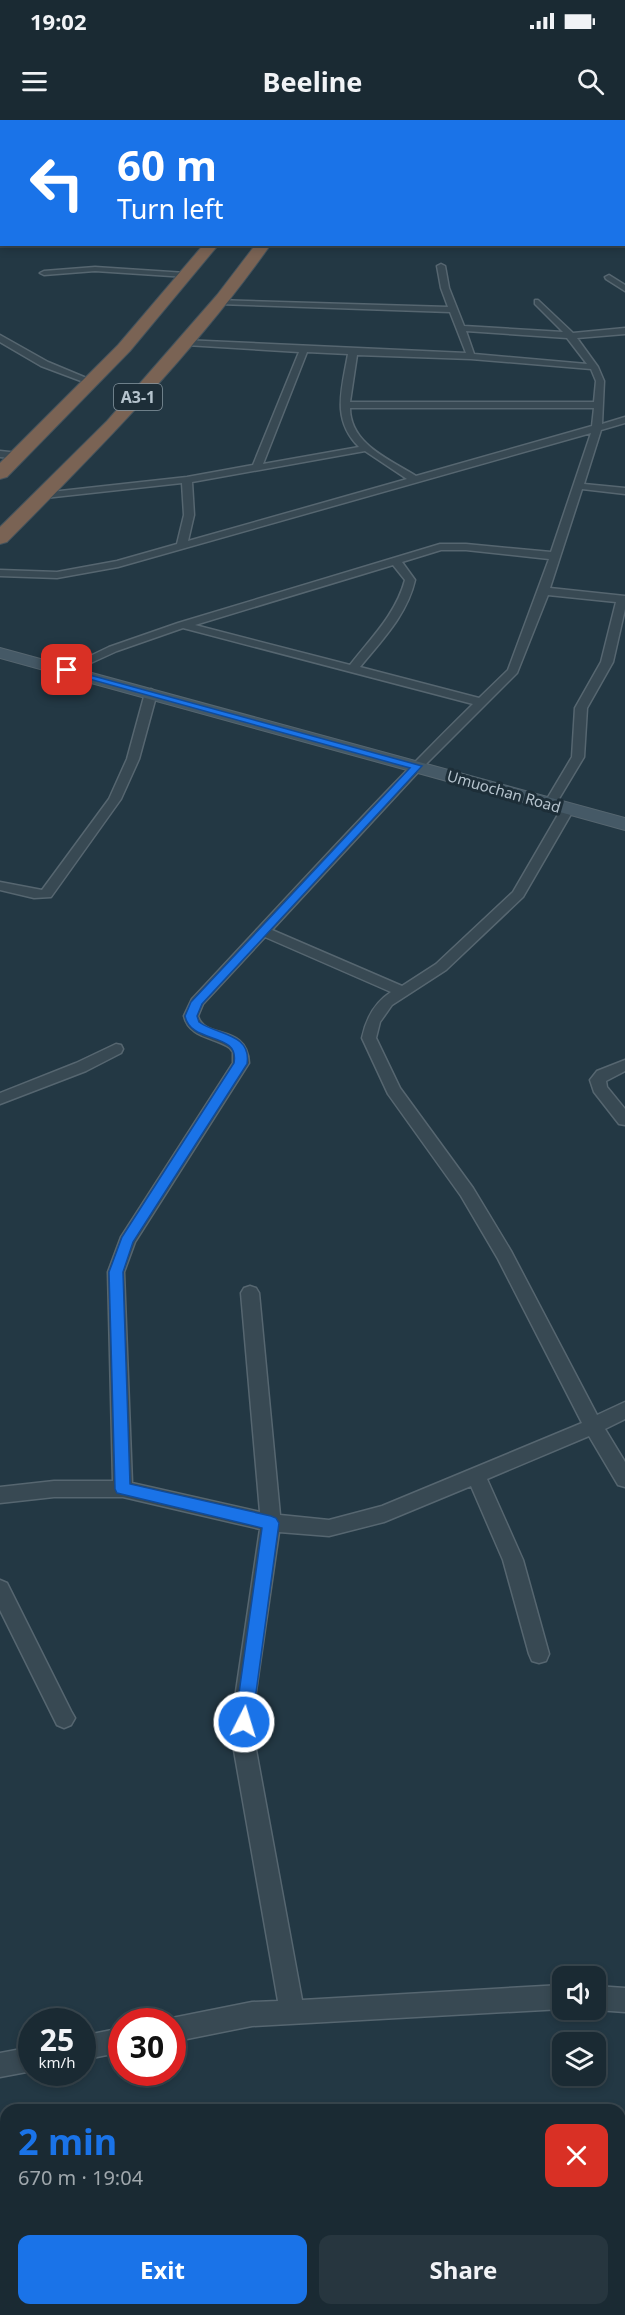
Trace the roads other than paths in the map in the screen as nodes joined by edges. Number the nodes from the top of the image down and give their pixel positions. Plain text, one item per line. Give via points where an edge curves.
1 (210, 246) edge
2 (262, 246) edge
3 (441, 266) dead end
4 (44, 273) dead end
5 (186, 276) junction
6 (609, 277) dead end
7 (625, 289) edge
8 (218, 302) junction
9 (538, 302) dead end
10 (455, 310) junction
11 (462, 328) junction
12 (625, 331) edge
13 (614, 333) junction
14 (569, 334) junction
15 (0, 338) edge
16 (625, 340) edge
17 (186, 342) junction
18 (304, 350) junction
19 (353, 352) junction
20 (471, 356) junction
21 (594, 367) junction
22 (92, 382) junction
23 (345, 405) junction
24 (598, 405) junction
25 (625, 420) edge
26 (597, 428) junction
27 (368, 448) junction
28 (0, 454) edge
29 (19, 456) junction
30 (257, 467) junction
31 (0, 473) edge
32 (414, 479) junction
33 (187, 480) junction
34 (577, 486) junction
35 (625, 491) edge
36 (45, 495) junction
37 (0, 538) edge
38 (182, 545) junction
39 (555, 556) junction
40 (394, 560) junction
41 (0, 573) edge
42 (544, 591) junction
43 (623, 599) edge
44 (182, 625) junction
45 (0, 653) edge
46 (353, 669) junction
47 (67, 670) junction
48 (151, 693) junction
49 (481, 702) junction
50 (417, 766) junction
51 (550, 804) junction
52 (568, 809) junction
53 (625, 824) edge
54 (0, 886) edge
55 (262, 931) junction
56 (403, 992) junction
57 (116, 1049) dead end
58 (625, 1065) edge
59 (0, 1099) edge
60 (625, 1120) edge
61 (250, 1293) dead end
62 (625, 1410) edge
63 (593, 1426) junction
64 (476, 1476) junction
65 (625, 1479) edge
66 (123, 1489) junction
67 (0, 1495) edge
68 (271, 1523) junction
69 (0, 1589) edge
70 (539, 1654) dead end
71 (64, 1718) dead end
72 (552, 1998) edge
73 (606, 1999) edge
74 (625, 2000) edge
75 (292, 2012) junction
76 (186, 2027) edge
77 (18, 2062) edge
78 (0, 2065) edge

1 - 5 highway, A3-1
2 - 8 highway, A3-1
3 - 10 street
4 - 5 street via 95,269
5 - 22 highway, A3-1
6 - 7 street
8 - 10 street
8 - 17 highway, A3-1
9 - 14 street
10 - 11 street
11 - 14 street
11 - 20 street
12 - 13 street
13 - 14 street
13 - 16 street
14 - 21 street
15 - 22 street via 24,354
17 - 18 street
17 - 36 highway, A3-1
18 - 19 street
18 - 30 street
19 - 20 street
19 - 23 street
20 - 21 street
21 - 24 street via 600,381
22 - 29 highway, A3-1
23 - 24 street
23 - 27 street via 348,429
24 - 26 street
25 - 26 street
26 - 32 street
26 - 34 street
27 - 30 street
27 - 32 street
28 - 29 street
29 - 31 highway, A3-1
30 - 33 street
32 - 38 street
33 - 36 street
33 - 38 street via 189,515
34 - 35 street
34 - 39 street
36 - 37 highway, A3-1
38 - 41 street via 82,572 35,576
39 - 40 street via 452,546
39 - 42 street
40 - 44 street
40 - 46 street via 410,580 408,591 403,604
42 - 43 street
42 - 49 street via 513,670
43 - 51 street via 607,662 581,708 578,757
44 - 46 street
44 - 47 street
45 - 47 street, Umuochan Road
46 - 49 street
47 - 48 street, Umuochan Road
48 - 50 street, Umuochan Road
48 - 54 street via 133,759 115,799 46,894
49 - 50 street
50 - 51 street, Umuochan Road
50 - 55 street
51 - 52 street, Umuochan Road
52 - 53 street, Umuochan Road
52 - 56 street via 518,894 441,967
55 - 56 street
55 - 66 street via 197,1002 191,1016 197,1028 229,1039 239,1047 241,1064 127,1241 116,1272
56 - 63 street via 387,1002 373,1021 369,1038 376,1056 393,1090 467,1192 505,1256
57 - 59 street
58 - 60 street via 598,1080 599,1088
61 - 68 street
62 - 63 street
63 - 64 street
63 - 65 street
64 - 68 street via 384,1514 328,1528
64 - 70 street via 513,1560
66 - 67 street via 54,1489
66 - 68 street
68 - 75 street via 244,1705 243,1739
69 - 71 street
72 - 75 street
73 - 74 street
75 - 76 street via 252,2013
77 - 78 street

